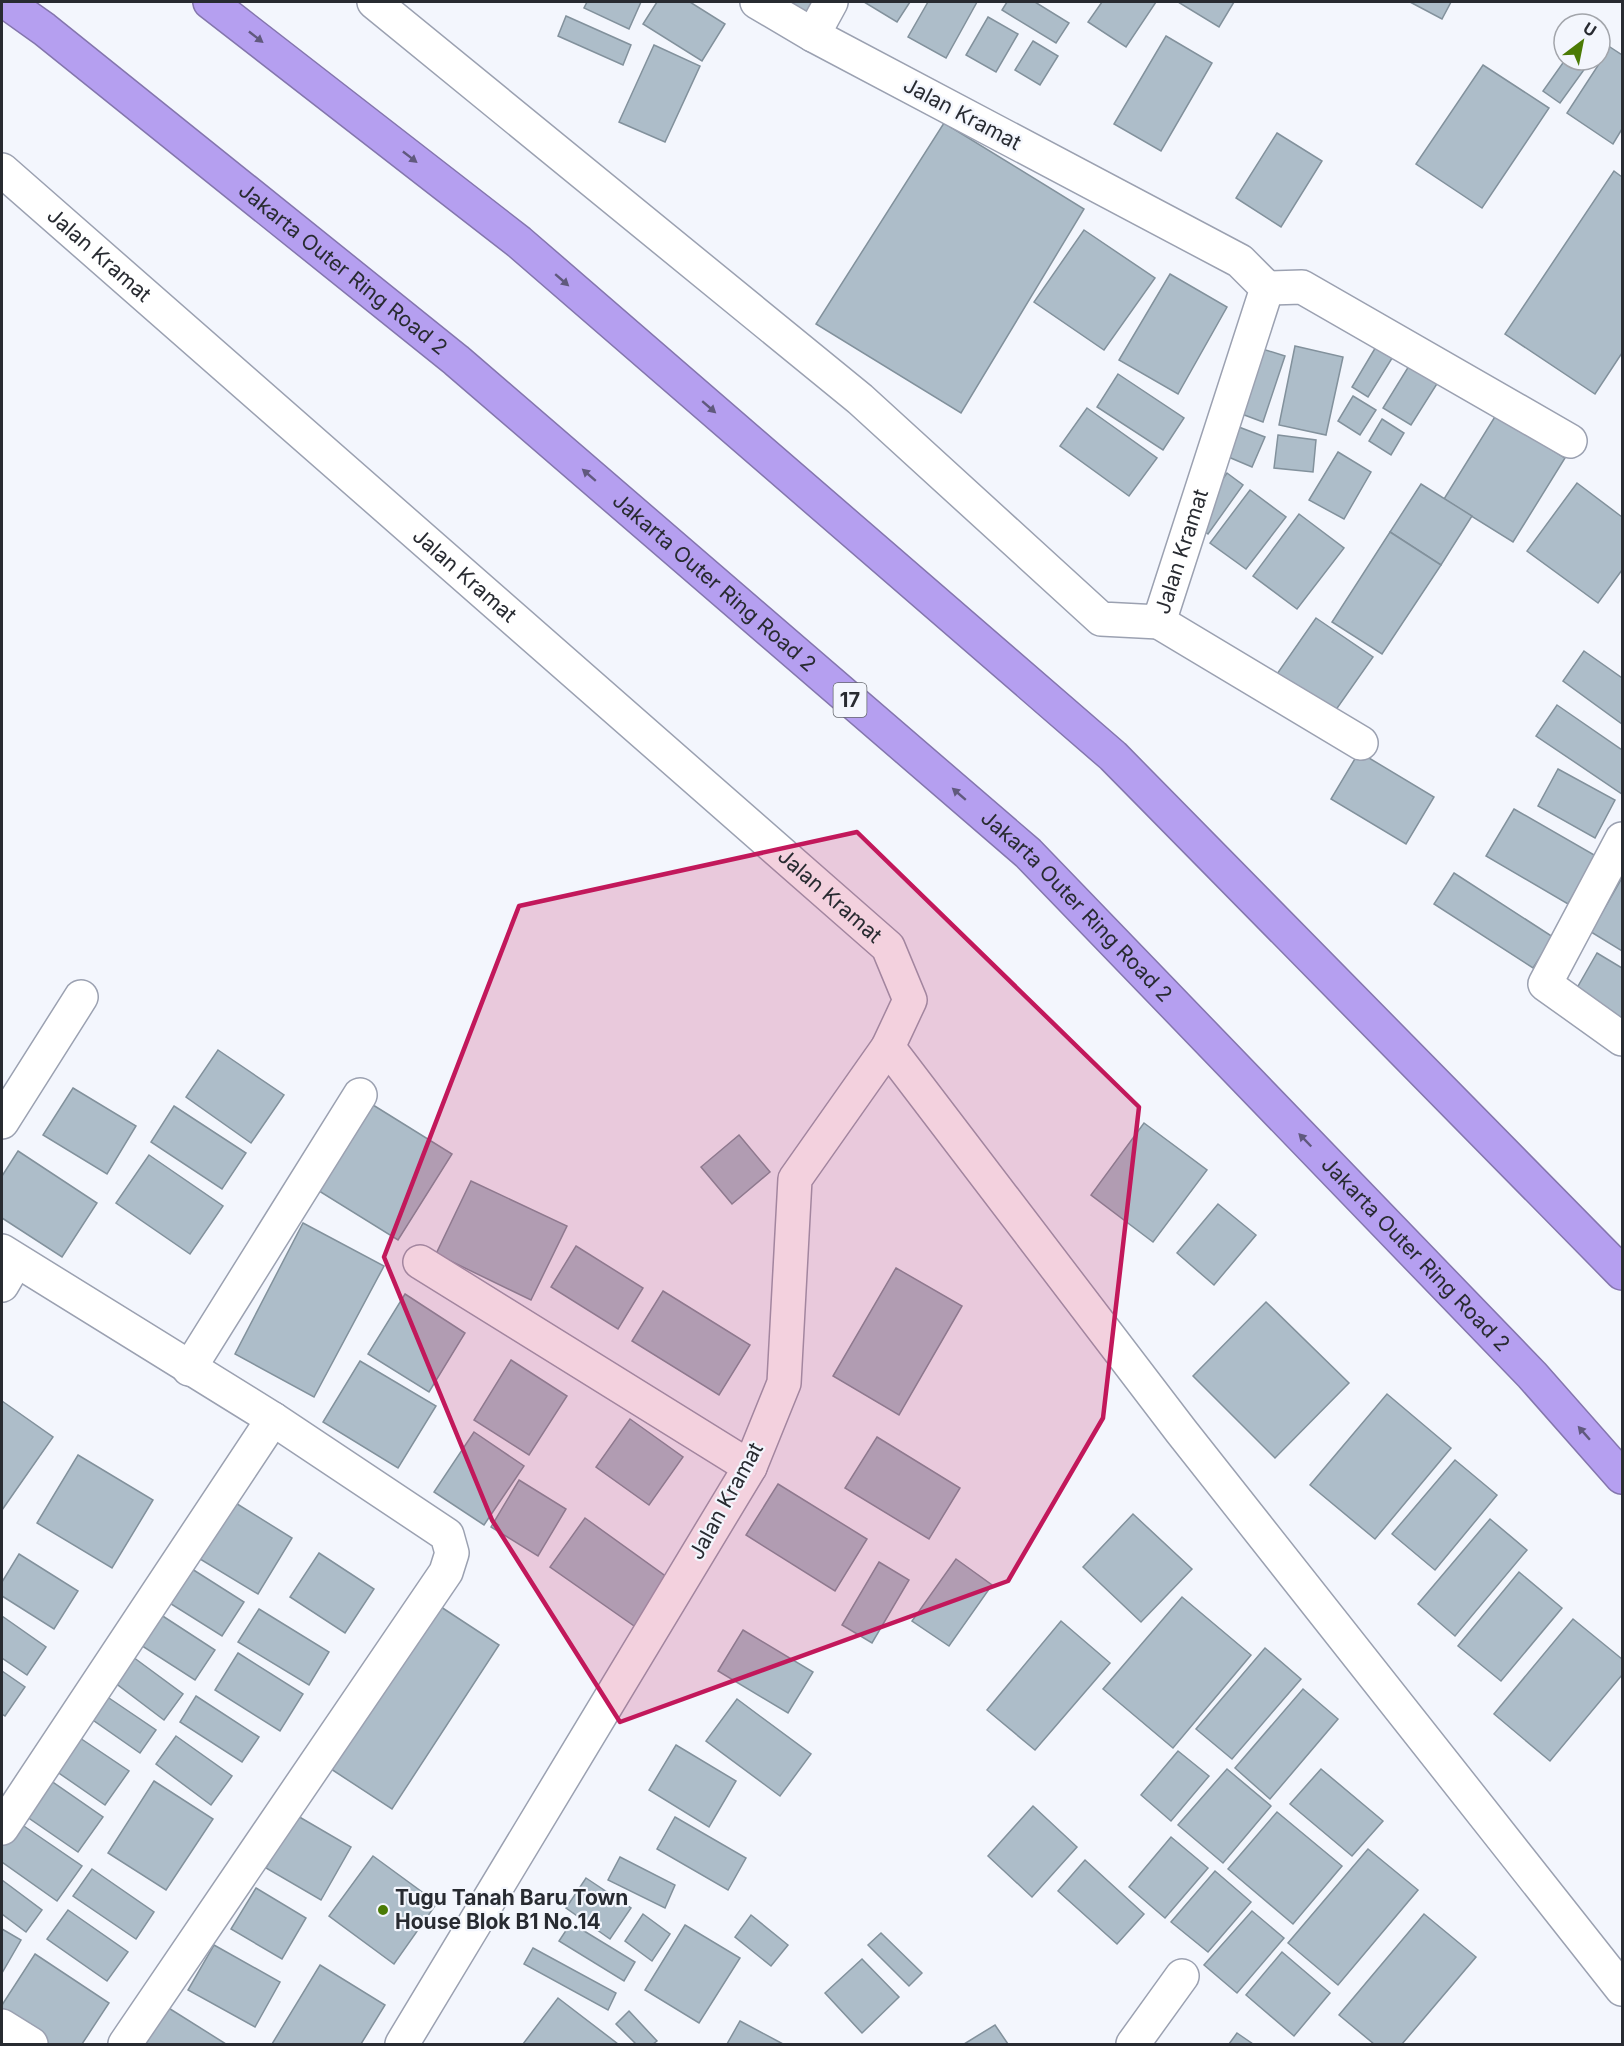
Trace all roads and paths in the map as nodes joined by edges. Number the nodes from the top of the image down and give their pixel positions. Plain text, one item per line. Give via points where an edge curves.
1 (6, 2) edge
2 (210, 2) edge
3 (374, 2) edge
4 (757, 2) edge
5 (831, 2) edge
6 (813, 35) junction
7 (2, 170) edge
8 (1267, 288) junction
9 (1570, 441) dead end
10 (1159, 622) junction
11 (1361, 743) dead end
12 (1623, 839) edge
13 (81, 997) dead end
14 (1623, 1039) edge
15 (888, 1047) junction
16 (360, 1095) dead end
17 (2, 1122) edge
18 (420, 1262) dead end
19 (6, 1266) edge
20 (1623, 1273) edge
21 (189, 1369) junction
22 (273, 1419) junction
23 (750, 1467) junction
24 (1623, 1477) edge
25 (2, 1828) edge
26 (1182, 1976) dead end
27 (1623, 1989) edge
28 (2, 2026) edge
29 (31, 2044) edge
30 (125, 2044) edge
31 (402, 2044) edge
32 (1133, 2044) edge

24 -> 1 highway, Jakarta Outer Ring Road 2 / 17 via 1532,1375 1028,853 456,360
2 -> 20 highway via 519,242 1113,756
3 - 10 street, Jalan Kramat via 860,399 1101,620
4 - 6 street, Jalan Kramat
5 - 6 street
6 - 8 street, Jalan Kramat via 1240,261
7 - 15 street, Jalan Kramat via 888,947 910,1000
8 - 9 street via 1302,286
8 - 10 street, Jalan Kramat
10 - 11 street
12 - 14 street via 1545,984
13 - 17 street
15 - 23 street, Jalan Kramat via 795,1179 784,1383
15 - 27 street via 1181,1431
16 - 21 street
18 - 23 street
19 - 21 street
21 - 22 street
22 - 25 street
22 - 30 street via 447,1535 453,1553 440,1582
23 - 31 street, Jalan Kramat
26 - 32 street
28 - 29 street

